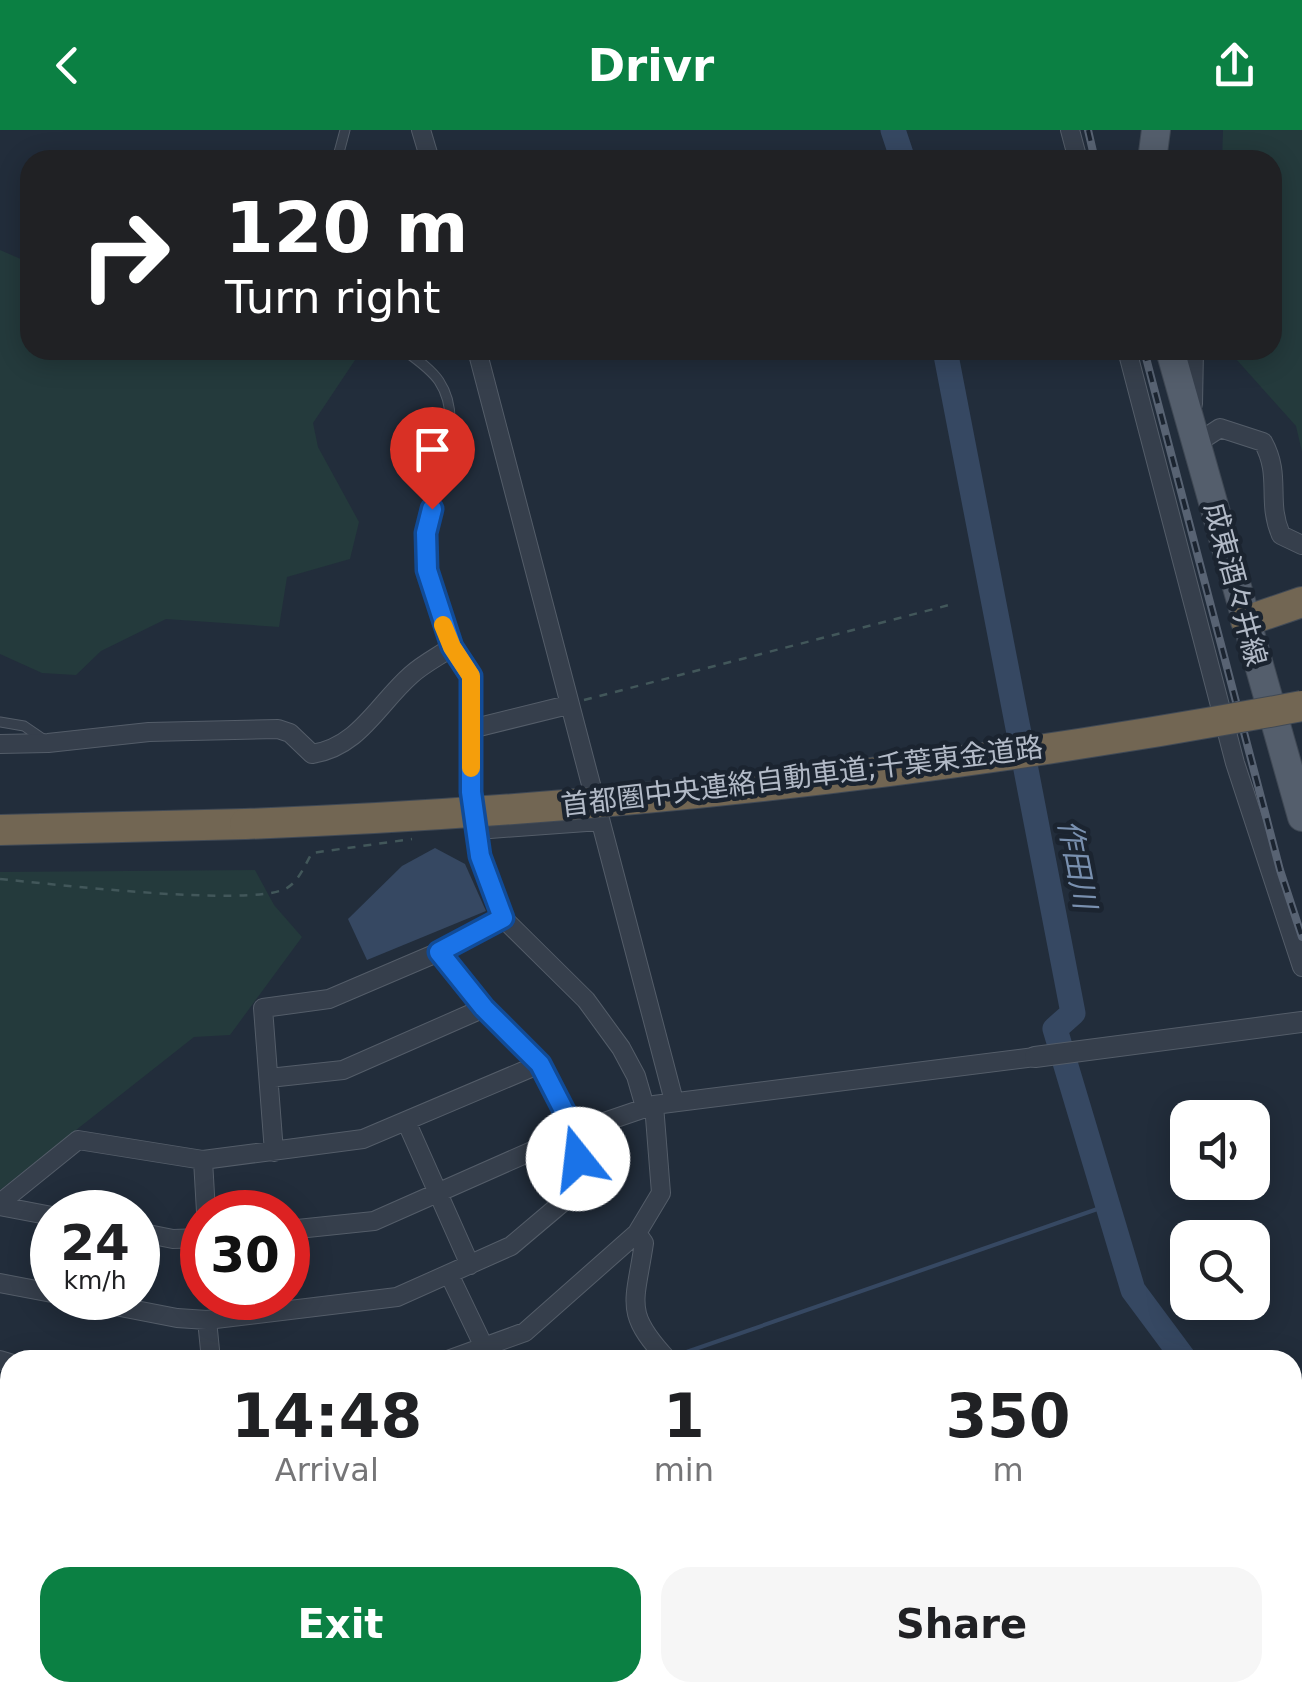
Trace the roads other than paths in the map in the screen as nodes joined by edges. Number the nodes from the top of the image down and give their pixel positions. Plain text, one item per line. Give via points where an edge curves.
1 (416, 360) edge
2 (480, 360) edge
3 (1131, 360) edge
4 (1173, 360) edge
5 (1194, 360) edge
6 (1195, 434) junction
7 (1302, 545) edge
8 (1302, 602) edge
9 (1302, 620) edge
10 (1246, 621) junction
11 (452, 647) junction
12 (568, 705) junction
13 (1302, 706) edge
14 (0, 722) edge
15 (471, 730) junction
16 (48, 743) junction
17 (0, 744) edge
18 (1297, 786) edge
19 (1302, 817) edge
20 (600, 821) junction
21 (0, 830) edge
22 (477, 830) junction
23 (503, 918) junction
24 (439, 952) junction
25 (1302, 967) edge
26 (484, 1008) junction
27 (1302, 1022) edge
28 (1035, 1056) joint
29 (540, 1064) junction
30 (269, 1078) junction
31 (674, 1102) junction
32 (649, 1106) junction
33 (406, 1121) junction
34 (575, 1132) junction
35 (274, 1152) junction
36 (204, 1160) junction
37 (205, 1190) edge
38 (436, 1194) junction
39 (0, 1204) edge
40 (30, 1211) edge
41 (310, 1228) edge
42 (637, 1233) junction
43 (470, 1265) junction
44 (449, 1274) junction
45 (0, 1283) edge
46 (30, 1289) edge
47 (310, 1303) edge
48 (207, 1320) edge
49 (485, 1349) junction
50 (210, 1350) edge
51 (482, 1350) edge
52 (658, 1350) edge

1 - 11 lane via 438,379 448,400 448,439 426,533 427,570
2 - 12 street
3 - 25 street via 1235,763
4 - 6 main road, 成東酒々井線
5 - 6 street
6 - 7 street via 1220,428 1263,442 1274,462 1274,519 1281,536
6 - 10 main road, 成東酒々井線
8 - 10 highway
9 - 10 highway
10 - 18 main road, 成東酒々井線
11 - 15 street via 471,676
11 - 16 street via 414,673 354,736 326,752 312,754 278,729
12 - 15 street
12 - 20 street
13 - 21 highway, 首都圏中央連絡自動車道;千葉東金道路, bridge via 701,794 490,812
14 - 16 lane via 24,726
15 - 22 street
16 - 17 street
18 - 19 main road, 成東酒々井線
20 - 22 street
20 - 31 street
22 - 23 street via 483,869
23 - 24 street
23 - 32 street via 586,1000 621,1048
24 - 26 street
24 - 30 street via 329,999 262,1008
26 - 29 street
26 - 30 street via 343,1070
27 - 28 street
28 - 31 street
29 - 33 street
29 - 34 street
30 - 35 street
31 - 32 street
32 - 34 street
32 - 42 street via 661,1193
33 - 35 street via 364,1139
33 - 38 street
34 - 38 street
34 - 43 street via 582,1186 511,1246
35 - 36 street
36 - 37 street
36 - 39 street via 78,1140
38 - 41 street via 374,1222
38 - 43 street
39 - 40 street
42 - 49 street via 525,1332
42 - 52 street via 644,1244 634,1314
43 - 44 street
44 - 47 street via 397,1298
44 - 49 street
45 - 46 street
48 - 50 street
49 - 51 street

